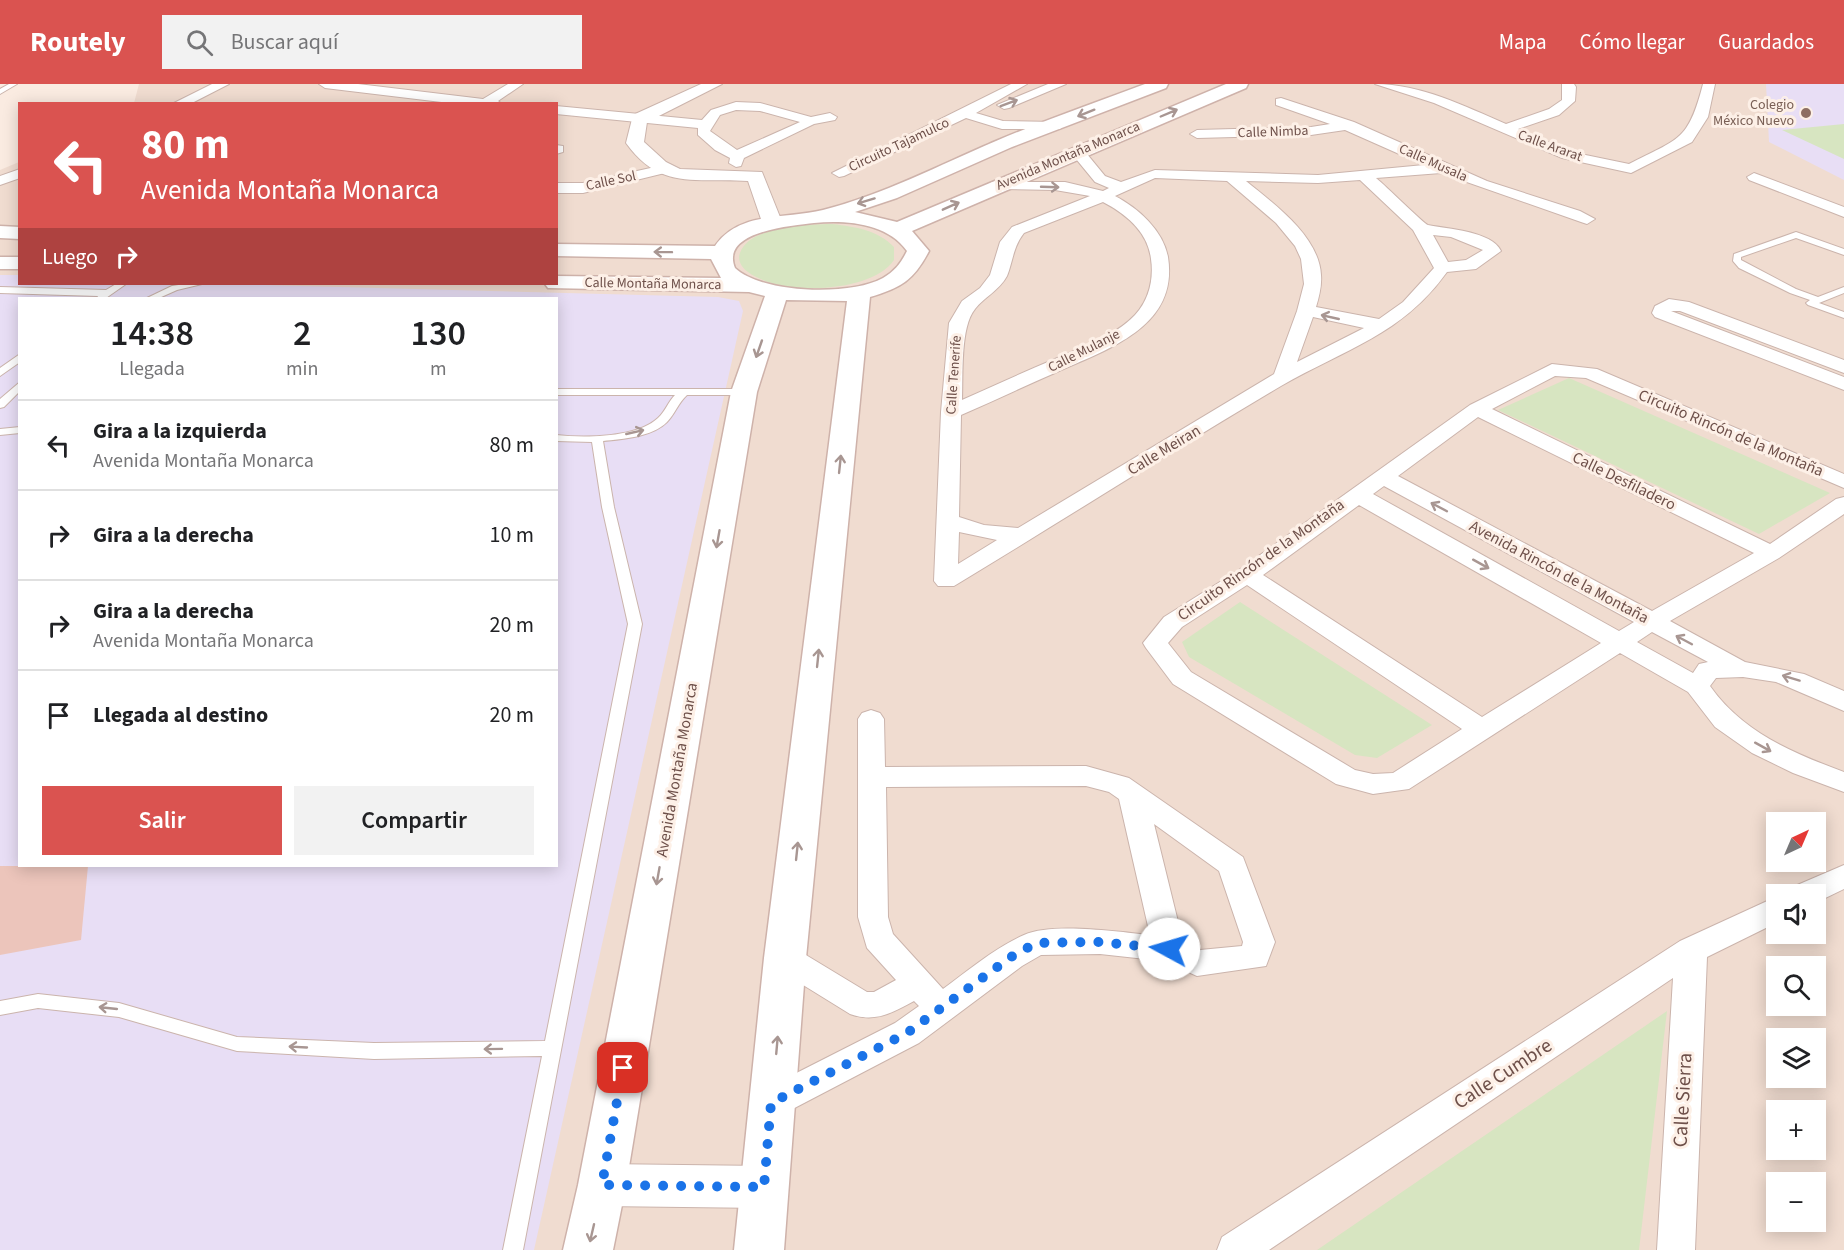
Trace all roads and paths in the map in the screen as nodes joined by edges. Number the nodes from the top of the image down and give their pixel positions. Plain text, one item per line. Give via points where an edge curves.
1 (14, 84) edge
2 (223, 84) edge
3 (325, 84) edge
4 (517, 84) edge
5 (714, 84) edge
6 (1020, 84) edge
7 (1060, 84) edge
8 (1160, 84) edge
9 (1240, 84) edge
10 (1381, 84) edge
11 (1443, 84) edge
12 (1568, 84) edge
13 (1709, 84) edge
14 (359, 86) edge
15 (1692, 87) dead end
16 (0, 92) edge
17 (336, 98) dead end
18 (1439, 100) junction
19 (1703, 100) junction
20 (182, 102) edge
21 (480, 102) edge
22 (490, 102) edge
23 (1281, 102) dead end
24 (558, 110) edge
25 (963, 115) junction
26 (830, 117) dead end
27 (639, 119) junction
28 (808, 121) junction
29 (705, 124) junction
30 (1349, 125) junction
31 (1505, 129) junction
32 (1004, 134) junction
33 (1197, 134) dead end
34 (1077, 151) junction
35 (1444, 168) junction
36 (664, 169) junction
37 (839, 173) dead end
38 (18, 174) edge
39 (1364, 176) junction
40 (1232, 177) junction
41 (1754, 177) dead end
42 (0, 181) edge
43 (997, 185) junction
44 (558, 188) edge
45 (1101, 188) junction
46 (1844, 212) edge
47 (825, 216) junction
48 (1587, 219) dead end
49 (772, 222) junction
50 (1420, 229) junction
51 (897, 230) junction
52 (0, 232) edge
53 (18, 233) edge
54 (558, 250) edge
55 (1844, 252) edge
56 (722, 253) junction
57 (0, 263) edge
58 (18, 263) edge
59 (1442, 268) junction
60 (558, 283) edge
61 (120, 285) edge
62 (192, 285) edge
63 (763, 289) junction
64 (1844, 290) edge
65 (0, 291) edge
66 (859, 292) junction
67 (104, 296) edge
68 (154, 297) edge
69 (1818, 300) junction
70 (1305, 310) junction
71 (1844, 315) edge
72 (1386, 325) junction
73 (18, 359) edge
74 (1844, 367) edge
75 (0, 373) edge
76 (1282, 379) junction
77 (1844, 384) edge
78 (18, 387) edge
79 (558, 392) edge
80 (581, 392) junction
81 (744, 392) junction
82 (682, 394) junction
83 (558, 397) edge
84 (0, 405) edge
85 (1477, 410) junction
86 (951, 412) junction
87 (18, 430) edge
88 (0, 432) edge
89 (558, 438) edge
90 (597, 438) junction
91 (1382, 476) junction
92 (1844, 482) edge
93 (1356, 495) junction
94 (1844, 504) edge
95 (948, 520) junction
96 (1022, 535) junction
97 (1771, 552) junction
98 (1247, 574) junction
99 (946, 581) joint
100 (1651, 622) junction
101 (1622, 642) junction
102 (1736, 667) junction
103 (1697, 686) junction
104 (1844, 702) edge
105 (871, 719) dead end
106 (1481, 729) junction
107 (871, 777) junction
108 (1844, 782) edge
109 (1132, 794) junction
110 (1844, 876) edge
111 (1826, 885) edge
112 (1766, 914) edge
113 (1169, 949) junction
114 (1691, 950) junction
115 (785, 958) junction
116 (918, 984) junction
117 (0, 1008) edge
118 (940, 1008) junction
119 (551, 1048) junction
120 (771, 1103) junction
121 (602, 1185) junction
122 (764, 1187) junction
123 (513, 1250) edge
124 (588, 1250) edge
125 (759, 1250) edge
126 (1236, 1250) edge
127 (1676, 1250) edge

1 - 16 lane
2 - 20 street
3 - 14 street
4 - 22 street
5 - 27 street
6 - 25 street, Circuito Tajamulco
25 -> 7 street, Circuito Tajamulco via 1000,107
8 -> 32 main road, Avenida Montaña Monarca via 1054,126
34 -> 9 main road, Avenida Montaña Monarca
10 - 18 street, Calle Ararat
11 - 18 street
12 - 31 street via 1568,101 1554,112
13 - 19 street, Calle Ararat
14 - 17 street
14 - 21 street
15 - 19 street
18 - 31 street, Calle Ararat
19 - 31 street, Calle Ararat via 1701,117 1687,139 1630,169 1567,155
23 - 30 street, Calle Musala
24 - 27 street
25 - 32 street
25 - 37 street, Circuito Tajamulco
26 - 28 street
27 - 29 street
27 - 36 street via 635,143
28 - 29 street via 740,101 715,113
28 - 29 street via 737,160 703,132
30 - 33 street, Calle Nimba via 1301,132
30 - 35 street, Calle Musala
32 -> 47 main road, Avenida Montaña Monarca via 890,194
34 - 43 main road, Avenida Montaña Monarca
34 - 45 street
35 - 39 street, Calle Tenerife
35 - 48 street, Calle Musala
36 - 44 street, Calle Sol via 583,188
36 - 49 street via 696,177 756,176
38 - 42 street
39 - 40 street, Calle Tenerife via 1279,180
39 - 50 street via 1403,207
40 - 45 street, Calle Tenerife via 1155,174 1121,187
40 - 70 street via 1277,214 1300,240 1313,273
41 - 46 street
43 -> 45 street, Calle Mulanje
51 -> 43 main road, Avenida Montaña Monarca
45 - 86 street, Calle Tenerife via 1018,230 1008,242 998,276 986,292 968,305 958,322
45 - 86 street, Calle Mulanje via 1149,229 1161,257 1161,279 1152,304 1136,324 1089,351
47 - 49 main road
47 - 51 main road via 877,222
49 - 56 main road via 739,235
50 - 59 street via 1435,248
50 - 59 street via 1454,232 1492,248 1470,265
51 - 66 main road, Calle Montaña Monarca via 918,251 915,263 904,275 885,285
52 - 53 main road
56 -> 54 main road, Calle Montaña Monarca
55 - 69 lane via 1796,235 1737,256 1742,266
56 - 63 main road via 722,265 731,276
57 - 58 main road
59 - 72 street, Calle Meiran
60 - 63 main road, Calle Montaña Monarca
61 - 67 lane
62 - 68 lane
63 - 66 main road, Calle Montaña Monarca via 804,296
63 -> 81 main road, Avenida Montaña Monarca
64 - 69 lane
65 - 67 lane
115 -> 66 main road
69 - 71 lane via 1811,303
72 -> 70 street
70 - 76 street
72 - 76 street, Calle Meiran
73 - 75 lane
74 - 77 street via 1683,306 1669,304 1661,310
76 - 96 street, Calle Meiran
78 - 84 lane
79 - 80 lane
80 - 82 lane
80 - 83 lane
81 - 82 lane
81 -> 121 main road, Avenida Montaña Monarca
90 -> 82 lane via 652,427 663,420 671,403
85 - 91 street, Circuito Rincón de la Montaña
85 - 92 street, Circuito Rincón de la Montaña via 1552,370 1590,373
85 - 97 street, Calle Desfiladero
86 - 95 street, Calle Tenerife
87 - 88 lane
89 - 90 lane
90 - 119 lane via 608,507 635,624
91 - 93 street, Circuito Rincón de la Montaña
100 -> 91 street, Avenida Rincón de la Montaña
93 - 98 street, Circuito Rincón de la Montaña
93 -> 101 street, Avenida Rincón de la Montaña
94 - 97 street, Circuito Rincón de la Montaña
95 - 96 street via 986,533
95 - 99 street, Calle Tenerife
96 - 99 street, Calle Meiran
97 - 100 street, Circuito Rincón de la Montaña
98 - 106 street
98 - 106 street, Circuito Rincón de la Montaña via 1173,622 1155,643 1182,678 1346,777 1373,784 1399,782
100 - 101 street, Circuito Rincón de la Montaña
102 -> 100 street, Avenida Rincón de la Montaña
101 - 103 street, Avenida Rincón de la Montaña
101 - 106 street, Circuito Rincón de la Montaña
102 - 103 street via 1708,670
104 -> 102 street via 1805,683
103 -> 108 street via 1706,703 1752,741 1793,764
105 - 107 street
107 - 109 street via 1086,776 1119,785
107 - 116 street via 873,917 878,939
109 - 113 street
109 - 113 street via 1232,865 1259,942 1255,957 1197,963
110 - 111 street
112 - 114 street, Calle Cumbre
113 - 118 street via 1100,942 1036,943
114 - 126 street, Calle Cumbre
114 - 127 street, Calle Sierra
115 - 116 street via 862,1005 878,1005
120 -> 115 main road
116 - 118 street
119 -> 117 lane via 374,1052 237,1044 119,1010 38,1001
118 - 120 street via 907,1033
119 - 123 lane
120 - 122 main road
121 - 122 street
121 -> 124 main road, Avenida Montaña Monarca
122 - 125 main road

